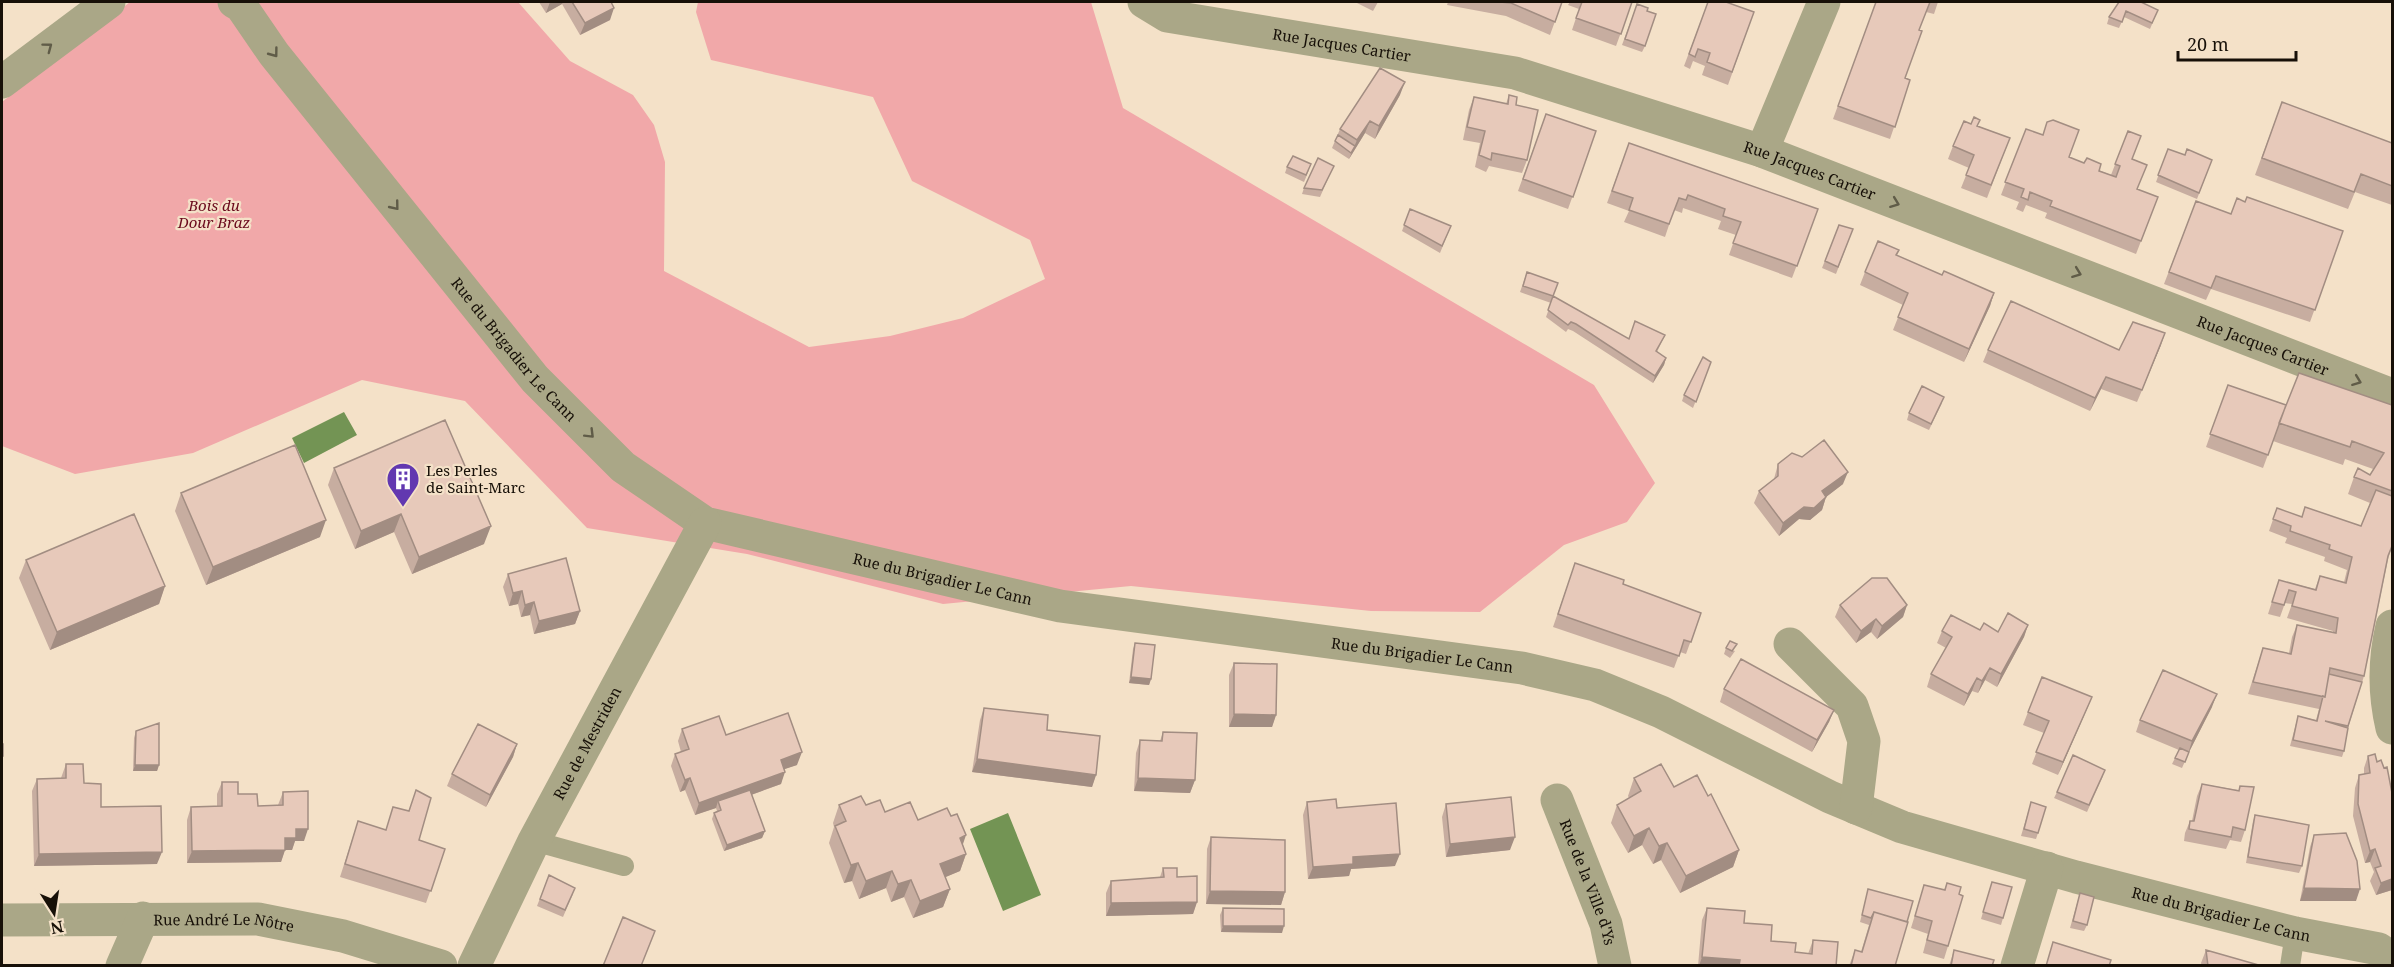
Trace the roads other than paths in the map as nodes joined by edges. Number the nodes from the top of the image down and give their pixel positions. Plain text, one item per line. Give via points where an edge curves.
1 (109, 2) edge
2 (234, 2) edge
3 (1144, 2) edge
4 (1824, 2) edge
5 (1210, 12) edge
6 (2, 82) edge
7 (1762, 151) junction
8 (2392, 394) edge
9 (705, 523) junction
10 (2392, 626) edge
11 (1790, 644) dead end
12 (2392, 728) edge
13 (1557, 800) dead end
14 (1856, 808) junction
15 (534, 841) junction
16 (624, 866) dead end
17 (2047, 868) junction
18 (143, 918) junction
19 (2, 920) edge
20 (2295, 933) junction
21 (2392, 959) edge
22 (122, 966) edge
23 (441, 966) edge
24 (474, 966) edge
25 (1615, 966) edge
26 (2017, 966) edge
27 (2290, 966) edge

6 -> 1 street
2 -> 9 street, Rue du Brigadier Le Cann via 535,379 623,467
3 - 5 street, Rue Jacques Cartier via 1167,16
4 - 7 street
5 - 7 street, Rue Jacques Cartier via 1515,73
7 -> 8 street, Rue Jacques Cartier
9 - 14 street, Rue du Brigadier Le Cann via 1060,606 1476,661 1595,685 1661,712
9 - 15 street, Rue de Mestriden
10 - 12 street via 2385,695
11 - 14 street via 1852,706 1864,741
13 - 25 street, Rue de la Ville d'Ys via 1606,924
14 - 17 street, Rue du Brigadier Le Cann via 1902,827
15 - 16 lane
15 - 24 street, Rue de Mestriden
17 - 20 street, Rue du Brigadier Le Cann
17 - 26 street
18 - 19 street, Rue André Le Nôtre
18 - 22 street
18 - 23 street, Rue André Le Nôtre via 258,919 343,936
20 - 21 street, Rue du Brigadier Le Cann via 2379,949
20 - 27 lane

